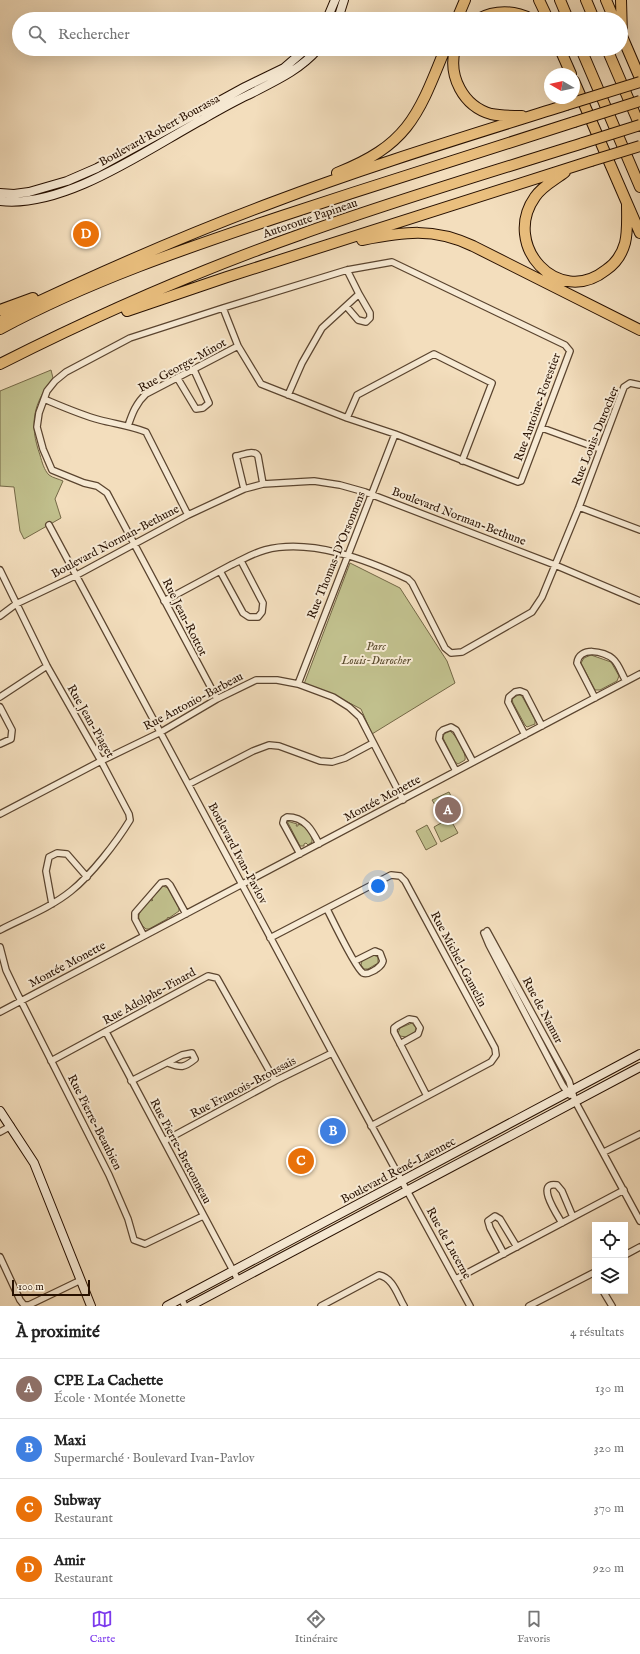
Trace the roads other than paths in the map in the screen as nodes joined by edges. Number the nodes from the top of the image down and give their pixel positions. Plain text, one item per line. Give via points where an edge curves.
1 (335, 0) edge
2 (344, 0) edge
3 (465, 0) edge
4 (540, 0) edge
5 (560, 0) edge
6 (586, 0) edge
7 (606, 0) edge
8 (621, 0) edge
9 (330, 12) edge
10 (340, 12) edge
11 (460, 12) edge
12 (545, 12) edge
13 (565, 12) edge
14 (591, 12) edge
15 (611, 12) edge
16 (621, 12) edge
17 (628, 52) edge
18 (298, 56) edge
19 (311, 56) edge
20 (442, 56) edge
21 (454, 56) edge
22 (563, 56) edge
23 (584, 56) edge
24 (610, 56) edge
25 (568, 68) edge
26 (640, 80) edge
27 (580, 95) edge
28 (640, 101) edge
29 (530, 116) junction
30 (640, 125) edge
31 (640, 146) edge
32 (569, 168) junction
33 (640, 187) edge
34 (0, 193) edge
35 (0, 201) edge
36 (272, 202) junction
37 (627, 204) junction
38 (640, 232) edge
39 (321, 247) junction
40 (347, 270) junction
41 (66, 288) junction
42 (359, 294) junction
43 (346, 306) junction
44 (223, 308) junction
45 (0, 310) edge
46 (0, 322) edge
47 (0, 329) edge
48 (640, 330) edge
49 (54, 338) junction
50 (238, 346) junction
51 (0, 364) edge
52 (194, 370) junction
53 (178, 379) junction
54 (640, 385) edge
55 (288, 394) junction
56 (44, 399) junction
57 (347, 418) junction
58 (128, 426) junction
59 (542, 428) junction
60 (395, 434) junction
61 (600, 449) junction
62 (462, 461) junction
63 (263, 484) junction
64 (244, 489) junction
65 (372, 495) junction
66 (579, 507) junction
67 (188, 515) junction
68 (50, 525) dead end
69 (640, 530) edge
70 (134, 545) junction
71 (347, 556) junction
72 (241, 560) junction
73 (555, 565) junction
74 (0, 570) edge
75 (220, 571) junction
76 (75, 576) junction
77 (164, 601) junction
78 (640, 601) edge
79 (16, 604) junction
80 (0, 616) edge
81 (47, 666) junction
82 (640, 674) edge
83 (626, 681) junction
84 (298, 684) junction
85 (0, 697) edge
86 (595, 698) junction
87 (217, 699) junction
88 (0, 707) edge
89 (542, 726) junction
90 (161, 732) junction
91 (525, 735) junction
92 (373, 743) junction
93 (0, 744) edge
94 (101, 761) junction
95 (473, 762) junction
96 (456, 771) junction
97 (189, 784) junction
98 (403, 800) junction
99 (0, 814) edge
100 (319, 844) junction
101 (300, 854) junction
102 (87, 877) junction
103 (242, 884) junction
104 (52, 904) junction
105 (327, 909) junction
106 (186, 914) junction
107 (0, 930) edge
108 (485, 932) dead end
109 (144, 936) junction
110 (270, 938) junction
111 (0, 947) edge
112 (355, 961) junction
113 (21, 1001) junction
114 (0, 1012) edge
115 (106, 1032) junction
116 (400, 1044) junction
117 (332, 1053) junction
118 (640, 1054) edge
119 (51, 1060) junction
120 (168, 1063) dead end
121 (640, 1066) edge
122 (131, 1081) junction
123 (275, 1081) junction
124 (570, 1091) junction
125 (427, 1096) junction
126 (575, 1101) junction
127 (0, 1111) edge
128 (11, 1126) junction
129 (371, 1126) junction
130 (0, 1132) edge
131 (640, 1134) edge
132 (164, 1141) junction
133 (604, 1152) junction
134 (402, 1181) junction
135 (407, 1190) junction
136 (624, 1190) junction
137 (203, 1216) junction
138 (573, 1217) junction
139 (640, 1222) edge
140 (562, 1223) junction
141 (517, 1247) junction
142 (640, 1247) edge
143 (628, 1253) edge
144 (504, 1254) junction
145 (0, 1257) edge
146 (233, 1271) junction
147 (592, 1275) edge
148 (456, 1279) junction
149 (81, 1280) junction
150 (238, 1280) junction
151 (605, 1294) edge
152 (183, 1302) edge
153 (538, 1304) edge
154 (91, 1306) edge
155 (167, 1306) edge
156 (190, 1306) edge
157 (321, 1306) edge
158 (404, 1306) edge
159 (470, 1306) edge
160 (529, 1306) edge
161 (612, 1306) edge

1 - 9 street
2 - 10 street
3 - 11 highway
4 - 12 highway
5 - 13 highway
6 - 14 highway
7 - 15 highway
8 - 16 highway
17 - 26 highway
18 - 34 street, Boulevard Robert Bourassa via 284,68 97,168 58,185 29,192
19 - 35 street, Boulevard Robert Bourassa via 286,76 102,175 38,199
20 - 36 highway via 421,106 409,125 392,143 366,161
21 - 29 highway via 455,80 472,103 494,114
22 - 25 highway
23 - 33 highway
24 - 30 highway
26 - 29 highway, bridge
27 - 37 highway
28 - 47 highway, Autoroute Papineau, bridge via 210,240 108,279
29 - 36 highway
30 - 49 highway, Autoroute Papineau, bridge via 359,214 261,249 165,287
31 - 32 highway, bridge
32 - 37 highway via 535,196 525,222 525,238 530,253 540,268 549,274 560,279 579,281 597,277 610,267 621,254 625,244
32 - 39 highway
36 - 41 highway
37 - 38 highway
39 - 48 highway via 405,232 427,232 447,236 473,246
39 - 49 highway via 176,293
40 - 42 street
40 - 44 street, Rue Antoine-Forestier
40 - 59 street, Rue Antoine-Forestier via 392,262 565,344 570,351
41 - 45 highway
41 - 46 highway
42 - 43 street
42 - 43 street via 370,313 370,318 366,322 358,320
43 - 55 street via 322,328
44 - 50 street, Rue Antoine-Forestier
44 - 56 street, Rue Antoine-Forestier via 130,338 66,372 55,381
49 - 51 highway, Autoroute Papineau
50 - 52 street, Rue George-Minot
50 - 55 street, Rue Antoine-Forestier via 261,384
52 - 53 street, Rue George-Minot
52 - 53 street via 209,403 203,408 196,409
53 - 58 street, Rue George-Minot via 146,394 132,413
54 - 61 street, Rue Louis-Durocher via 630,383 624,388
55 - 57 street, Rue Antoine-Forestier
56 - 58 street via 82,415
56 - 70 street, Rue Antoine-Forestier via 37,427 52,470 97,486 107,493
57 - 60 street, Rue Antoine-Forestier
57 - 62 street via 357,395 434,354 492,383
58 - 67 street via 146,432
59 - 61 street
59 - 62 street, Rue Antoine-Forestier via 521,481
60 - 62 street, Rue Antoine-Forestier
60 - 65 street, Rue Thomas-D'Orsonnens
61 - 66 street, Rue Louis-Durocher
63 - 64 street, Boulevard Norman-Bethune
63 - 64 street via 258,456 253,452 236,456
63 - 65 street, Boulevard Norman-Bethune via 314,481 340,485
64 - 67 street, Boulevard Norman-Bethune
65 - 71 street, Rue Thomas-D'Orsonnens
65 - 73 street, Boulevard Norman-Bethune
66 - 69 street
66 - 73 street, Rue Louis-Durocher
67 - 70 street, Boulevard Norman-Bethune
68 - 76 street, Boulevard Ivan-Pavlov
70 - 76 street, Boulevard Norman-Bethune
70 - 77 street, Rue Jean-Rottot
71 - 72 street, Rue Louis-Durocher via 321,549 294,546 264,550
71 - 73 street, Rue Louis-Durocher via 408,579 445,648 455,654 532,612 542,597
71 - 84 street, Rue Thomas-D'Orsonnens
72 - 75 street, Rue Louis-Durocher
72 - 75 street via 263,603 262,612 258,617 249,617 243,613
73 - 78 street, Boulevard Norman-Bethune
74 - 79 street, Rue Jean-Piaget
75 - 77 street, Rue Louis-Durocher
76 - 79 street, Boulevard Norman-Bethune
76 - 90 street, Boulevard Ivan-Pavlov
77 - 87 street, Rue Jean-Rottot
79 - 80 street, Boulevard Norman-Bethune
79 - 81 street, Rue Jean-Piaget
81 - 85 street
81 - 94 street, Rue Jean-Piaget
82 - 83 street, Montée Monette
83 - 86 street, Montée Monette
83 - 86 street via 613,659 594,651 587,652 578,658 577,664
84 - 87 street, Rue Antonio-Barbeau via 278,680 256,680
84 - 92 street, Rue Antonio-Barbeau via 349,706 360,718
86 - 89 street, Montée Monette
87 - 90 street, Rue Antonio-Barbeau
88 - 93 street via 12,730 11,739
89 - 91 street, Montée Monette
89 - 91 street via 525,693 515,692 508,702
90 - 94 street, Rue Antonio-Barbeau
90 - 97 street, Boulevard Ivan-Pavlov
91 - 95 street, Montée Monette
92 - 97 street via 332,762 320,761 269,745
92 - 98 street, Rue Antonio-Barbeau
94 - 99 street, Rue Antonio-Barbeau
94 - 102 street, Rue Jean-Piaget via 130,820
95 - 96 street, Montée Monette
95 - 96 street via 456,730 451,727 445,729 440,733 439,739
96 - 98 street, Montée Monette
97 - 103 street, Boulevard Ivan-Pavlov
98 - 100 street, Montée Monette
100 - 101 street, Montée Monette
100 - 101 street via 308,825 286,817 284,823
101 - 103 street, Montée Monette
102 - 104 street, Rue Jean-Piaget
102 - 104 street via 67,854 57,853 49,857 46,871
103 - 106 street, Montée Monette
103 - 110 street, Boulevard Ivan-Pavlov
104 - 107 street, Rue Jean-Piaget
105 - 110 street, Rue Michel-Gamelin
105 - 112 street
105 - 125 street, Rue Michel-Gamelin via 391,875 402,878 495,1048 496,1055 492,1061
106 - 109 street, Montée Monette
106 - 109 street via 170,885 167,882 161,883 134,913
108 - 124 street, Rue de Namur via 570,1083
109 - 113 street, Montée Monette
110 - 117 street, Boulevard Ivan-Pavlov
111 - 113 street, Rue Pierre-Beaubien via 6,970
112 - 112 street via 366,974 380,966 383,961 380,953 375,951
113 - 114 street, Montée Monette
113 - 119 street, Rue Pierre-Beaubien
115 - 119 street, Rue Adolphe-Pinard
115 - 122 street, Rue Pierre-Bretonneau
115 - 123 street, Rue Adolphe-Pinard via 208,976 217,978
116 - 116 street via 419,1032 419,1026 414,1019 409,1019 394,1028
116 - 125 street
117 - 123 street, Rue Francois-Broussais
117 - 129 street, Boulevard Ivan-Pavlov
118 - 124 street, Boulevard René-Laennec
119 - 137 street, Rue Pierre-Beaubien via 109,1175 134,1240 145,1244
120 - 122 street
121 - 126 street, Boulevard René-Laennec
122 - 132 street, Rue Pierre-Bretonneau
123 - 132 street, Rue Francois-Broussais
124 - 126 street, Rue de Namur
124 - 134 street, Boulevard René-Laennec
125 - 129 street, Rue Michel-Gamelin
126 - 133 street, Rue de Namur
126 - 135 street, Boulevard René-Laennec
127 - 128 street
128 - 130 street
128 - 149 street via 34,1163
129 - 134 street, Boulevard Ivan-Pavlov
131 - 133 street
132 - 137 street, Rue Pierre-Bretonneau
133 - 136 street, Rue de Namur
134 - 135 street, Boulevard Ivan-Pavlov
134 - 146 street, Boulevard René-Laennec
135 - 148 street, Rue de Lucerne
135 - 150 street, Boulevard René-Laennec
136 - 138 street
136 - 139 street, Rue de Namur
137 - 146 street, Rue Pierre-Bretonneau
138 - 140 street
138 - 140 street via 557,1185 548,1188 548,1198
140 - 141 street
141 - 144 street
141 - 144 street via 500,1219 492,1217 488,1221 490,1228
142 - 143 street
144 - 148 street
145 - 149 street via 24,1306
146 - 150 street, Rue Pierre-Bretonneau
146 - 152 street, Boulevard René-Laennec
147 - 153 street
148 - 159 street, Rue de Lucerne
149 - 154 street
150 - 156 street, Boulevard René-Laennec
151 - 161 street
152 - 155 street, Boulevard René-Laennec
153 - 160 street
157 - 158 street via 378,1275 385,1276 391,1282

